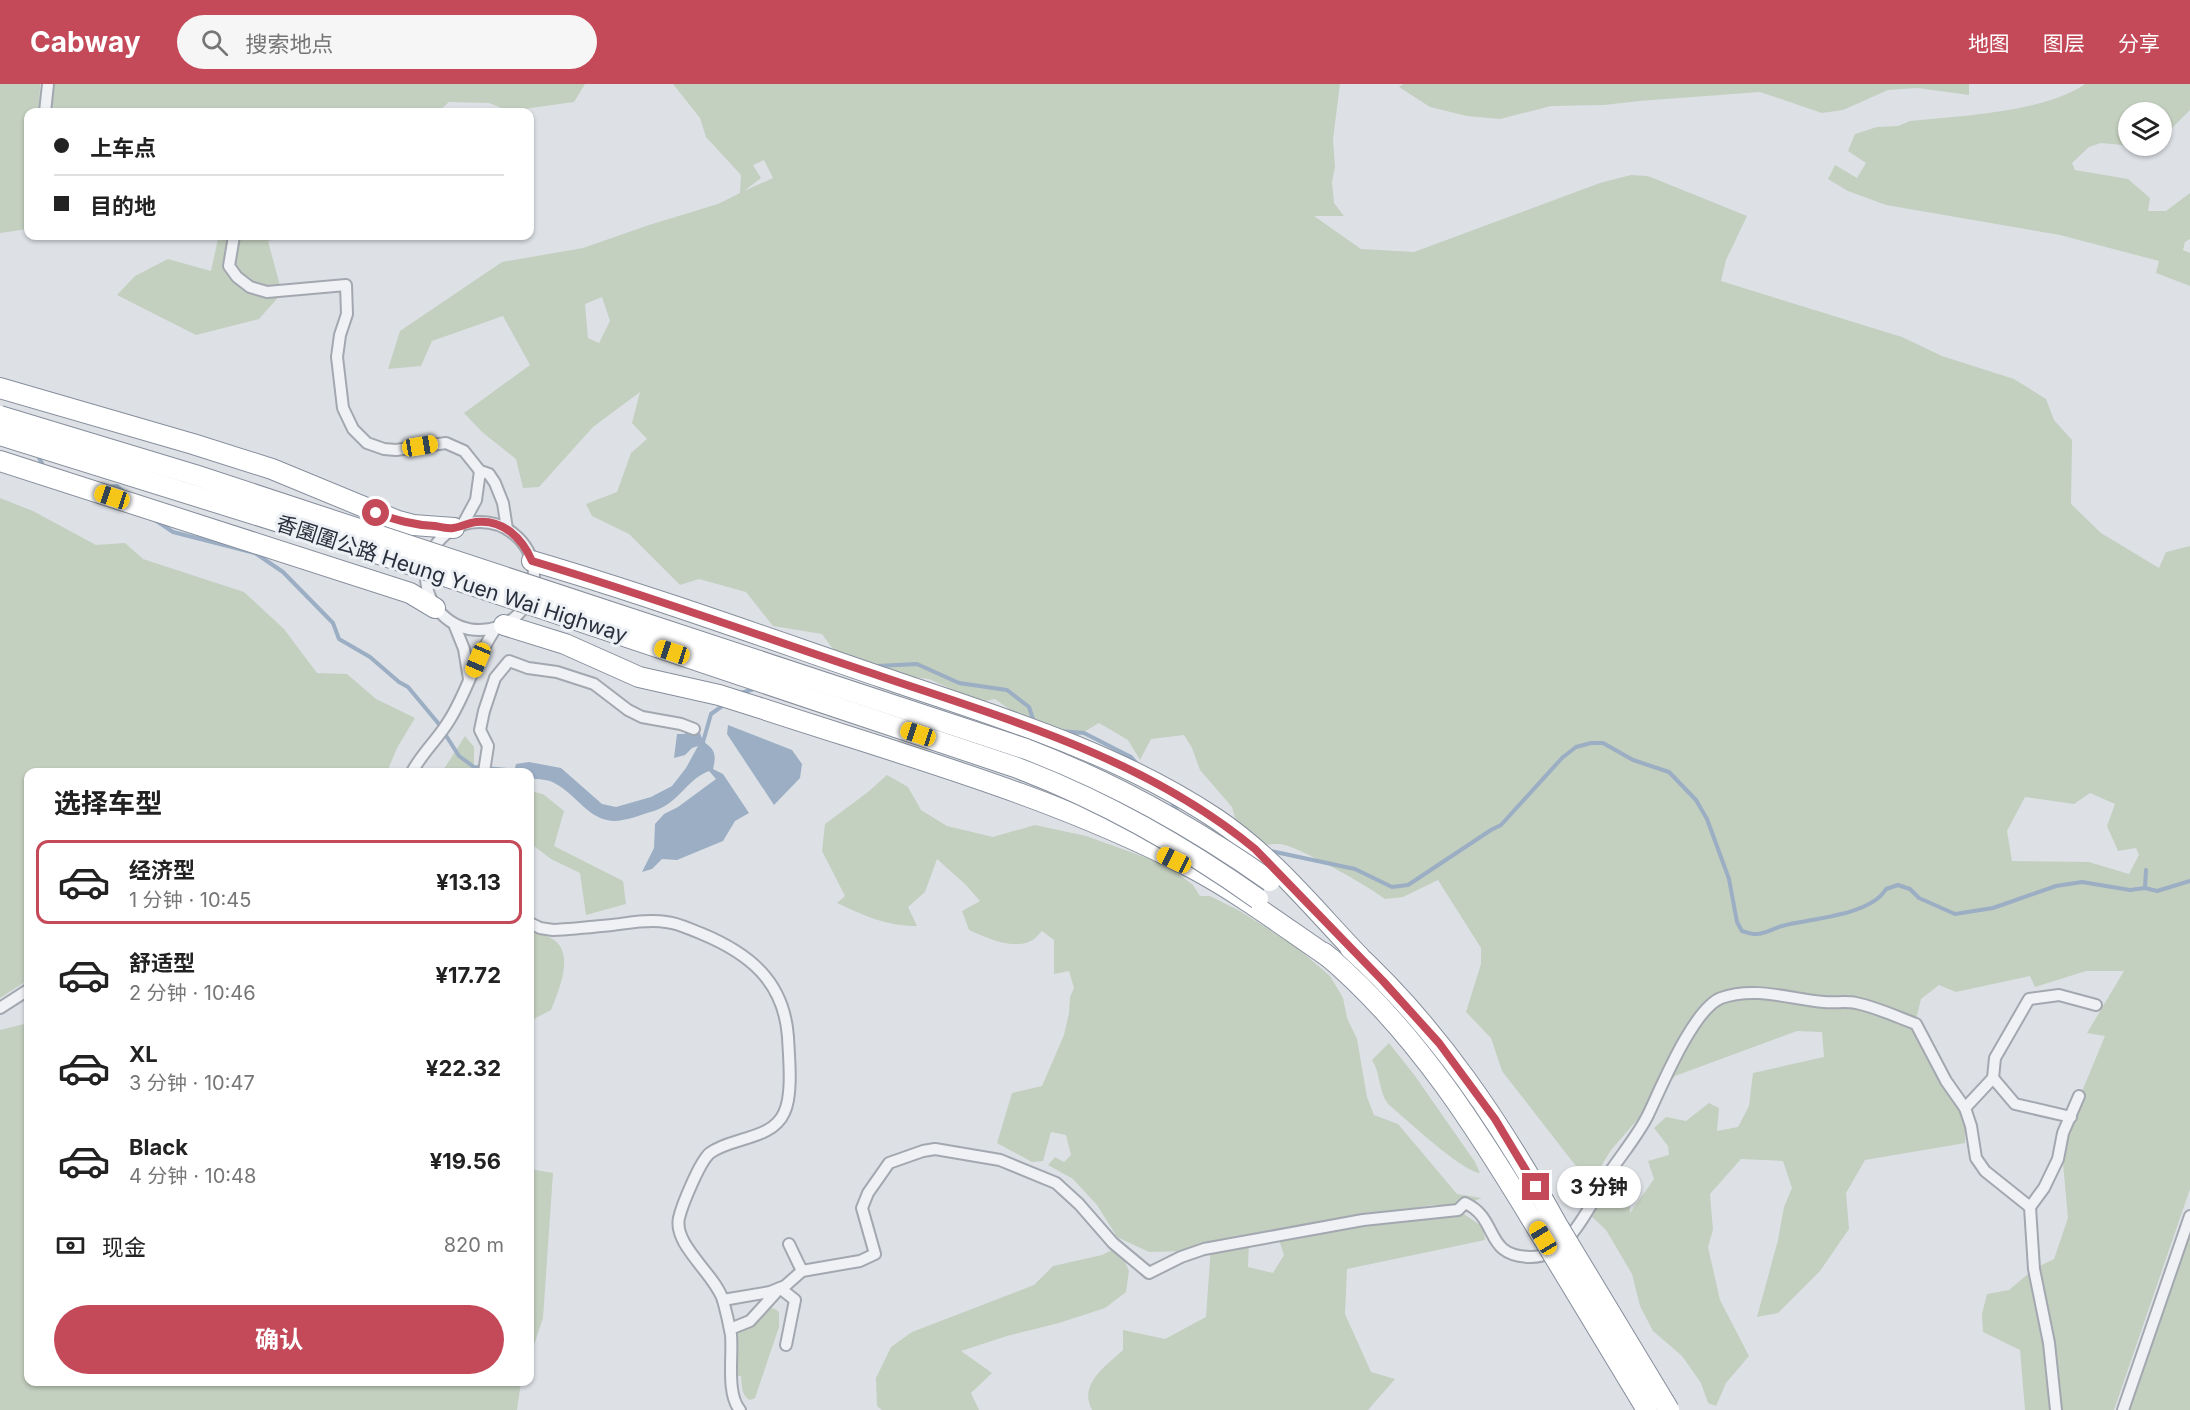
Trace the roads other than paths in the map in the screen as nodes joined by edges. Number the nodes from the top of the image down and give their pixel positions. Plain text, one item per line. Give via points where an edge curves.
1 (48, 84) edge
2 (45, 108) edge
3 (233, 240) edge
4 (0, 388) edge
5 (0, 416) edge
6 (0, 435) edge
7 (0, 461) edge
8 (480, 471) junction
9 (458, 526) junction
10 (507, 528) junction
11 (532, 561) junction
12 (435, 608) junction
13 (454, 624) junction
14 (500, 626) junction
15 (470, 679) junction
16 (694, 729) dead end
17 (414, 768) edge
18 (485, 768) edge
19 (1274, 876) junction
20 (1255, 902) junction
21 (534, 925) edge
22 (24, 993) edge
23 (2096, 1005) dead end
24 (0, 1008) edge
25 (1993, 1078) junction
26 (2079, 1096) dead end
27 (1965, 1108) junction
28 (2071, 1117) junction
29 (2030, 1207) junction
30 (2190, 1216) edge
31 (1551, 1233) junction
32 (789, 1244) dead end
33 (802, 1271) junction
34 (780, 1288) junction
35 (723, 1300) junction
36 (729, 1329) junction
37 (786, 1345) dead end
38 (740, 1410) edge
39 (1647, 1410) edge
40 (1669, 1410) edge
41 (2056, 1410) edge
42 (2123, 1410) edge

1 - 2 street
3 - 8 street via 229,266 250,287 267,292 346,285 347,314 337,357 340,387 347,420 367,443 396,450 446,443 464,451
4 - 9 highway via 249,462 413,525
5 - 19 highway, 香園圍公路 Heung Yuen Wai Highway, bridge via 206,478 1026,749 1100,779
6 - 20 highway, 香園圍公路 Heung Yuen Wai Highway, bridge via 337,540 1015,767 1143,825 1221,873
7 - 12 highway via 410,593
8 - 9 street via 476,500
8 - 10 street via 489,474 499,491
9 - 10 street via 478,521
9 - 12 street via 436,543 426,564 426,587
10 - 11 street via 527,548
11 - 14 street via 534,582 528,603
11 - 19 highway via 616,586 1094,752 1161,785 1215,818 1255,849
12 - 13 street
13 - 14 street via 477,630
13 - 15 street
14 - 15 street via 482,650
14 - 20 highway via 565,644 639,677 757,706 1000,786 1184,864
15 - 17 street via 445,727
16 - 18 street via 635,714 594,684 509,661 495,678 484,711 480,730 488,746
19 - 31 highway, 香園圍公路 Heung Yuen Wai Highway via 1408,1007 1464,1075 1508,1139
20 - 31 highway, 香園圍公路 Heung Yuen Wai Highway via 1332,960 1386,1015 1436,1074
21 - 35 street via 553,930 666,922 742,953 757,965 778,997 787,1028 789,1094 784,1115 761,1133 709,1154 679,1216 678,1227 686,1245
22 - 24 street
23 - 25 street via 2059,995 2029,999 1995,1058
25 - 27 street
25 - 28 street via 2015,1104
26 - 28 street
27 - 29 street via 1976,1158 1985,1171
27 - 33 street via 1916,1024 1856,1003 1744,993 1719,999 1701,1014 1647,1117 1581,1221 1547,1255 1510,1254 1498,1246 1484,1217 1465,1203 1458,1210 1363,1220 1204,1249 1149,1273 1113,1243 1056,1183 1000,1160 935,1149 889,1163 868,1193 862,1208 875,1254 860,1261
28 - 29 street via 2058,1159
29 - 41 street via 2034,1269 2049,1343
30 - 42 street
31 - 39 highway, 香園圍公路 Heung Yuen Wai Highway, bridge
31 - 40 highway, 香園圍公路 Heung Yuen Wai Highway, bridge
32 - 33 street
33 - 34 street
34 - 35 street
34 - 36 street via 750,1321
34 - 37 street via 795,1300
35 - 36 street
36 - 38 street via 733,1396

